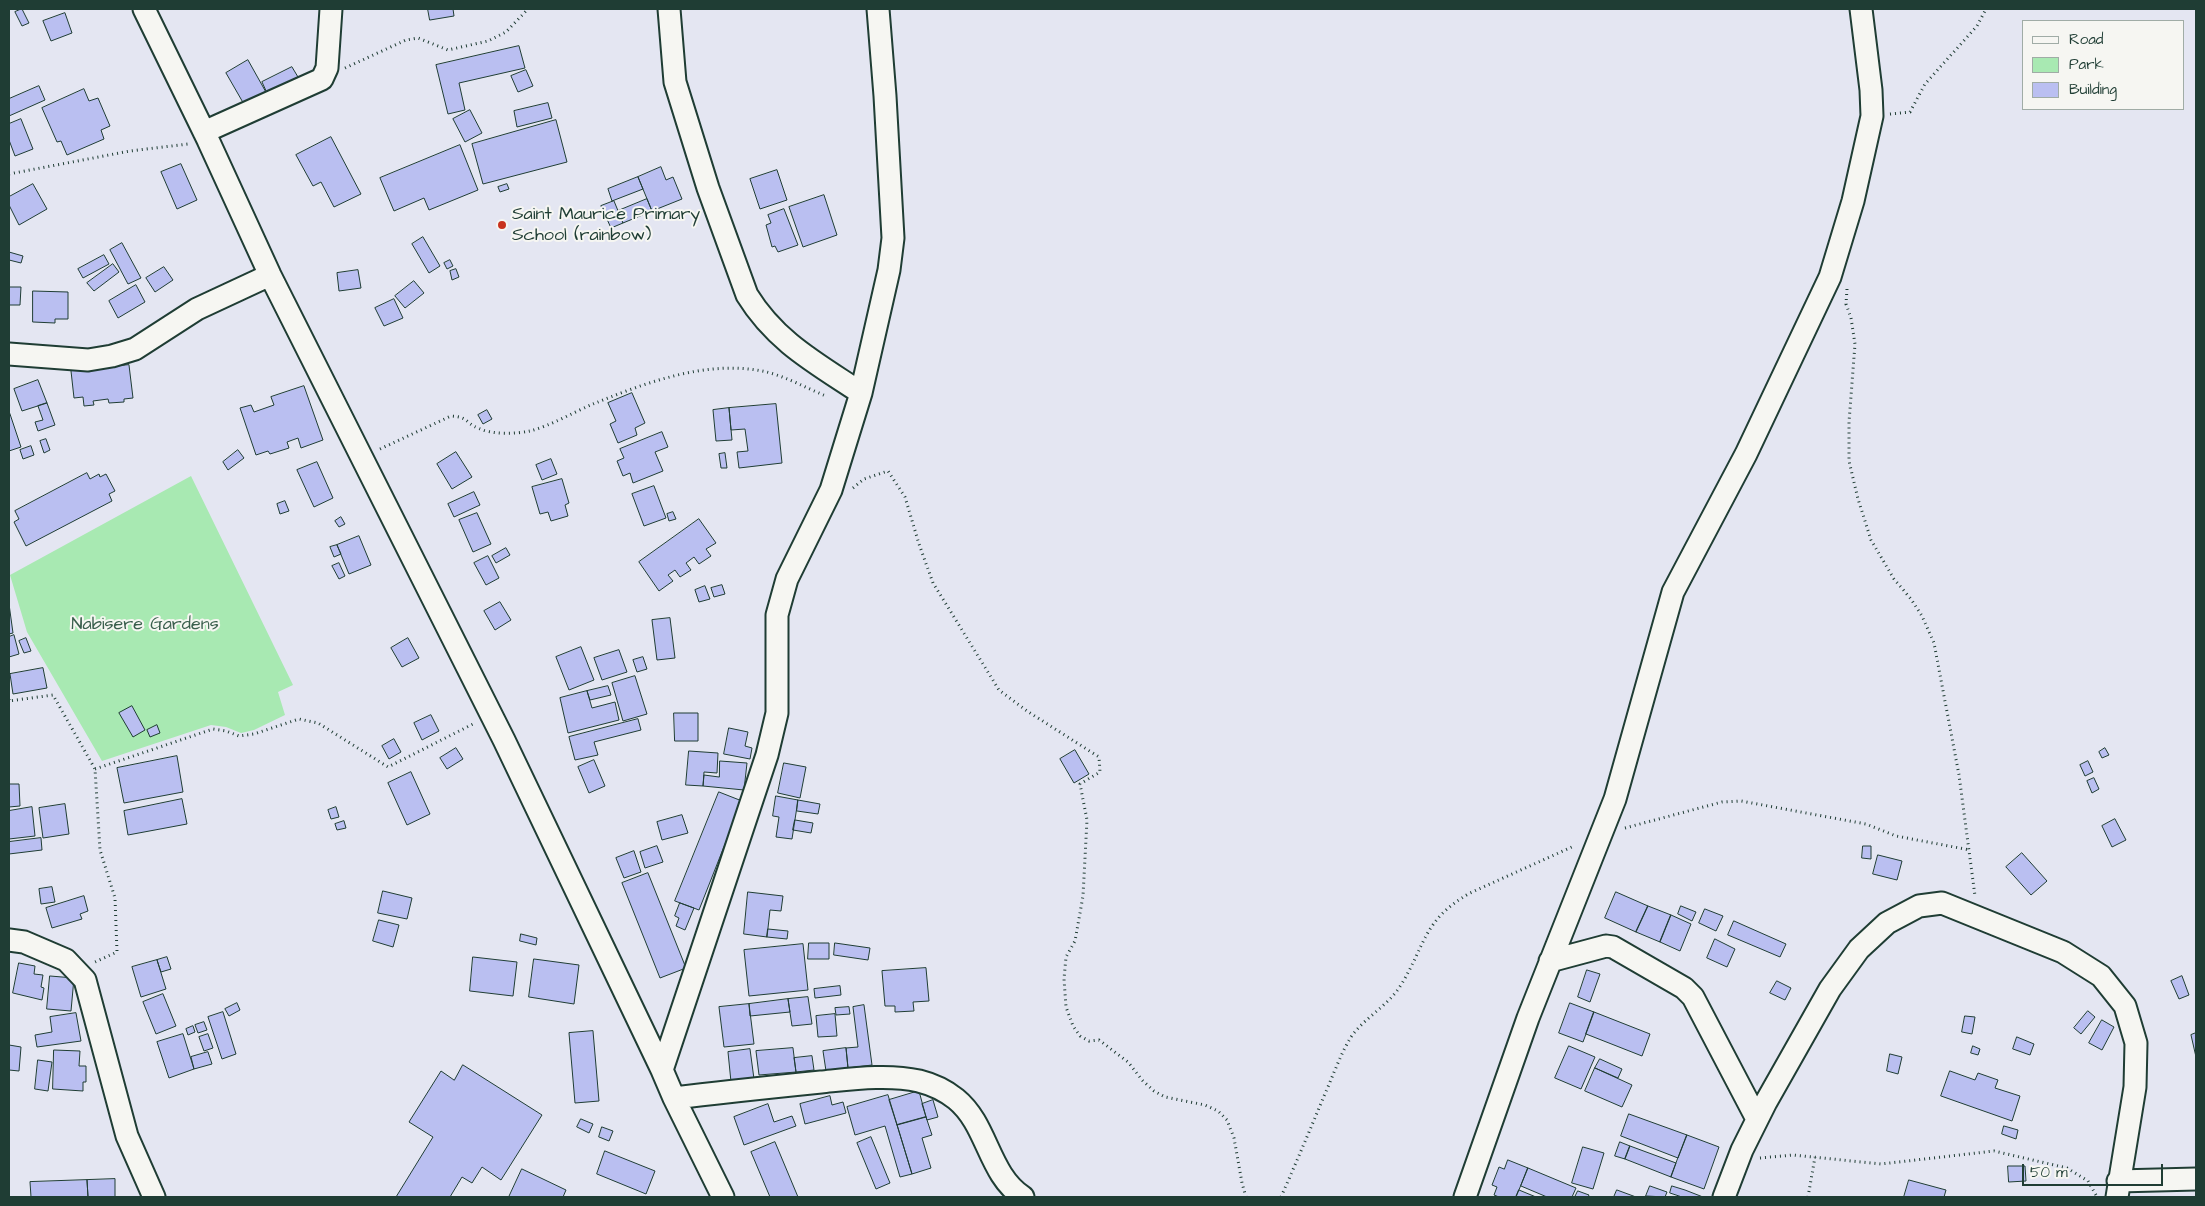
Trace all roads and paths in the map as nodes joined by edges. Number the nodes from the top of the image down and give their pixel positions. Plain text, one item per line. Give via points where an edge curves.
1 (144, 9) edge
2 (331, 9) edge
3 (528, 9) edge
4 (668, 9) edge
5 (878, 9) edge
6 (1861, 9) edge
7 (1986, 9) edge
8 (322, 79) junction
9 (1872, 116) junction
10 (206, 136) junction
11 (9, 174) edge
12 (270, 274) junction
13 (1848, 281) dead end
14 (9, 354) edge
15 (859, 400) junction
16 (362, 458) junction
17 (831, 490) junction
18 (9, 699) edge
19 (491, 715) junction
20 (95, 769) junction
21 (1978, 916) junction
22 (9, 940) edge
23 (1550, 961) junction
24 (77, 971) junction
25 (662, 1070) junction
26 (674, 1098) junction
27 (1757, 1119) junction
28 (1815, 1157) junction
29 (1738, 1159) junction
30 (2196, 1179) edge
31 (2118, 1189) edge
32 (154, 1197) edge
33 (723, 1197) edge
34 (1024, 1197) edge
35 (1246, 1197) edge
36 (1465, 1197) edge
37 (1724, 1197) edge
38 (1808, 1197) edge
39 (2098, 1197) edge

1 - 10 street
2 - 8 street via 326,68
3 - 8 path via 506,32 488,41 448,50 418,38 406,40
4 - 15 street via 675,82 708,188 747,295 756,311 792,348
5 - 15 street via 893,238
6 - 9 street
7 - 9 path via 1977,26 1925,84 1910,112
8 - 10 street
9 - 23 street via 1853,201 1830,278 1746,454 1673,592 1615,799
10 - 11 path via 177,146 130,151
10 - 12 street
12 - 14 street via 197,309 135,348 112,356 88,360
12 - 16 street
13 - 21 path via 1846,304 1855,344 1849,461 1871,540 1894,579 1922,616 1934,643 1959,775
15 - 16 path via 764,371 712,370 645,383 531,431 497,432 477,428 464,417 452,416
15 - 17 street
16 - 19 street
17 - 25 street via 787,579 777,615 777,713 767,755
17 - 35 path via 849,492 864,479 888,472 905,497 933,583 999,690 1099,756 1100,772 1080,784 1087,820 1083,896 1075,941 1066,957 1066,1008 1080,1036 1089,1041 1099,1040 1112,1049 1154,1091 1164,1097 1218,1111 1234,1138
18 - 20 path via 53,695
19 - 20 path via 388,767 318,723 299,719 239,736 213,729
19 - 25 street
20 - 24 path via 100,850 115,898 117,952
21 - 27 street via 1942,903 1919,906 1887,923 1859,950 1830,989
21 - 31 street via 2063,952 2101,976 2125,1006 2136,1043 2135,1087
22 - 24 street via 24,942 66,960
23 - 27 street via 1606,946 1684,988 1693,997
23 - 36 street
24 - 32 street via 85,980 127,1136
25 - 26 street
26 - 33 street
26 - 34 street via 850,1080 897,1078 919,1081 935,1086 956,1099 974,1118 991,1158 1010,1188
27 - 29 street
28 - 29 path via 1794,1155
28 - 38 path
28 - 39 path via 1881,1164 1994,1151 2067,1168 2088,1181
29 - 37 street
30 - 31 street

